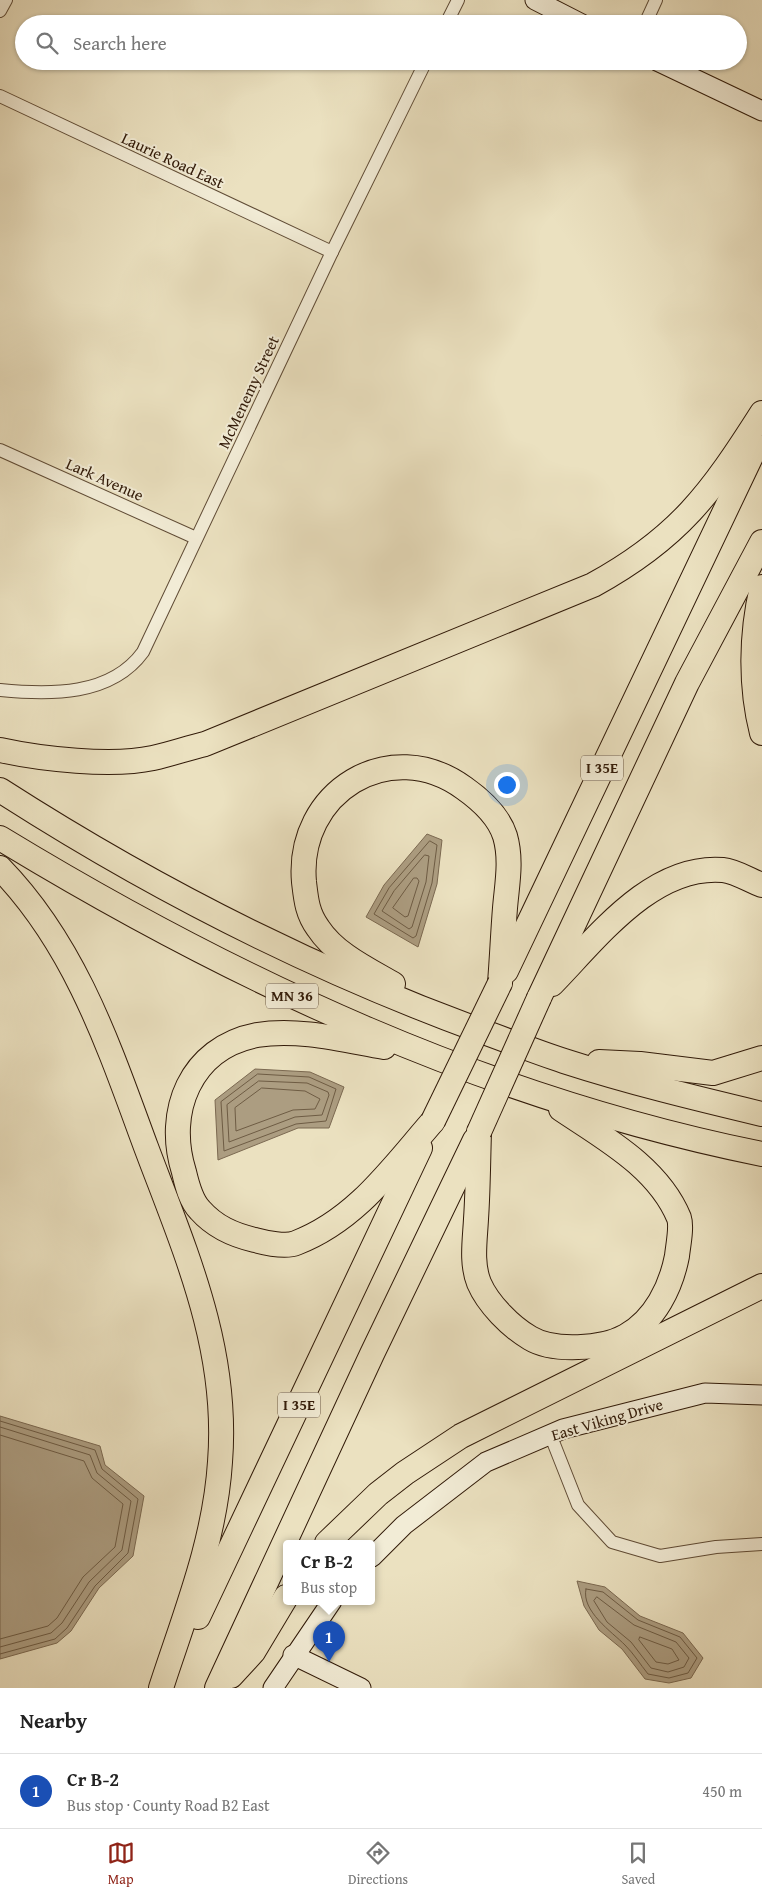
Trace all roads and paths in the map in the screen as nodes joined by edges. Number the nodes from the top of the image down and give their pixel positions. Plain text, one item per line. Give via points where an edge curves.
1 (6, 0) edge
2 (458, 0) edge
3 (535, 0) edge
4 (656, 0) edge
5 (0, 11) edge
6 (450, 15) edge
7 (564, 15) edge
8 (649, 15) edge
9 (422, 70) edge
10 (676, 70) edge
11 (0, 96) edge
12 (762, 112) edge
13 (332, 252) junction
14 (762, 413) edge
15 (762, 433) edge
16 (0, 450) edge
17 (196, 538) junction
18 (762, 542) edge
19 (762, 587) edge
20 (0, 690) edge
21 (762, 733) edge
22 (0, 750) edge
23 (0, 790) edge
24 (0, 838) edge
25 (0, 868) edge
26 (762, 885) edge
27 (501, 979) junction
28 (542, 993) junction
29 (452, 1020) junction
30 (422, 1054) junction
31 (762, 1058) edge
32 (564, 1061) junction
33 (545, 1097) junction
34 (762, 1114) edge
35 (433, 1121) junction
36 (477, 1136) junction
37 (762, 1154) edge
38 (762, 1286) edge
39 (762, 1395) edge
40 (550, 1434) junction
41 (287, 1540) edge
42 (331, 1540) edge
43 (762, 1544) edge
44 (283, 1548) edge
45 (375, 1554) edge
46 (283, 1602) edge
47 (329, 1605) edge
48 (293, 1655) junction
49 (163, 1688) edge
50 (219, 1688) edge
51 (273, 1688) edge
52 (361, 1688) edge

1 - 5 street
2 - 6 street
3 - 7 street
4 - 8 street
9 - 13 street, McMenemy Street
10 - 12 street
11 - 13 street, Laurie Road East
13 - 17 street, McMenemy Street
14 - 22 highway via 726,470 680,524 624,568 584,589 206,744 152,759 63,760
15 - 27 highway, I 35E
16 - 17 street, Lark Avenue
17 - 20 street, McMenemy Street via 143,652 120,675 102,683 61,692
18 - 28 highway, I 35E via 687,683
19 - 21 highway via 755,626 754,661
23 - 29 highway, MN 36 via 118,862 234,926 324,969
24 - 30 highway, MN 36 via 144,922 222,963
25 - 49 highway via 38,912 62,947 86,993 194,1274 213,1341 222,1422 216,1502 197,1581
26 - 28 highway via 724,870 680,874 647,891
27 - 29 highway via 509,866 505,836 488,808 450,778 422,768 374,771 353,780 332,796 311,827 304,850 306,908 318,929 335,947 362,967
27 - 35 highway, I 35E, bridge
28 - 36 highway, I 35E, bridge
29 - 32 highway, MN 36
30 - 33 highway, MN 36
30 - 35 highway via 283,1033 256,1036 223,1047 199,1070 182,1097 177,1119 178,1145 190,1192 199,1209 222,1230 265,1242 294,1244 336,1223 364,1200
31 - 32 highway via 713,1073 640,1064
32 - 34 highway, MN 36
33 - 36 highway via 630,1157 650,1175 680,1220 673,1275 662,1300 643,1323 625,1337 579,1348 557,1346 531,1339 496,1308 479,1282 474,1249
33 - 37 highway, MN 36 via 626,1121
35 - 49 highway, I 35E
36 - 41 highway, I 35E
38 - 42 highway via 461,1436 398,1478
39 - 40 street, East Viking Drive via 704,1393
40 - 43 street via 578,1505 612,1542 660,1556
40 - 45 street, East Viking Drive via 486,1462 404,1525
44 - 50 highway, I 35E
46 - 50 highway via 253,1652
47 - 48 street
48 - 51 street
48 - 52 street

